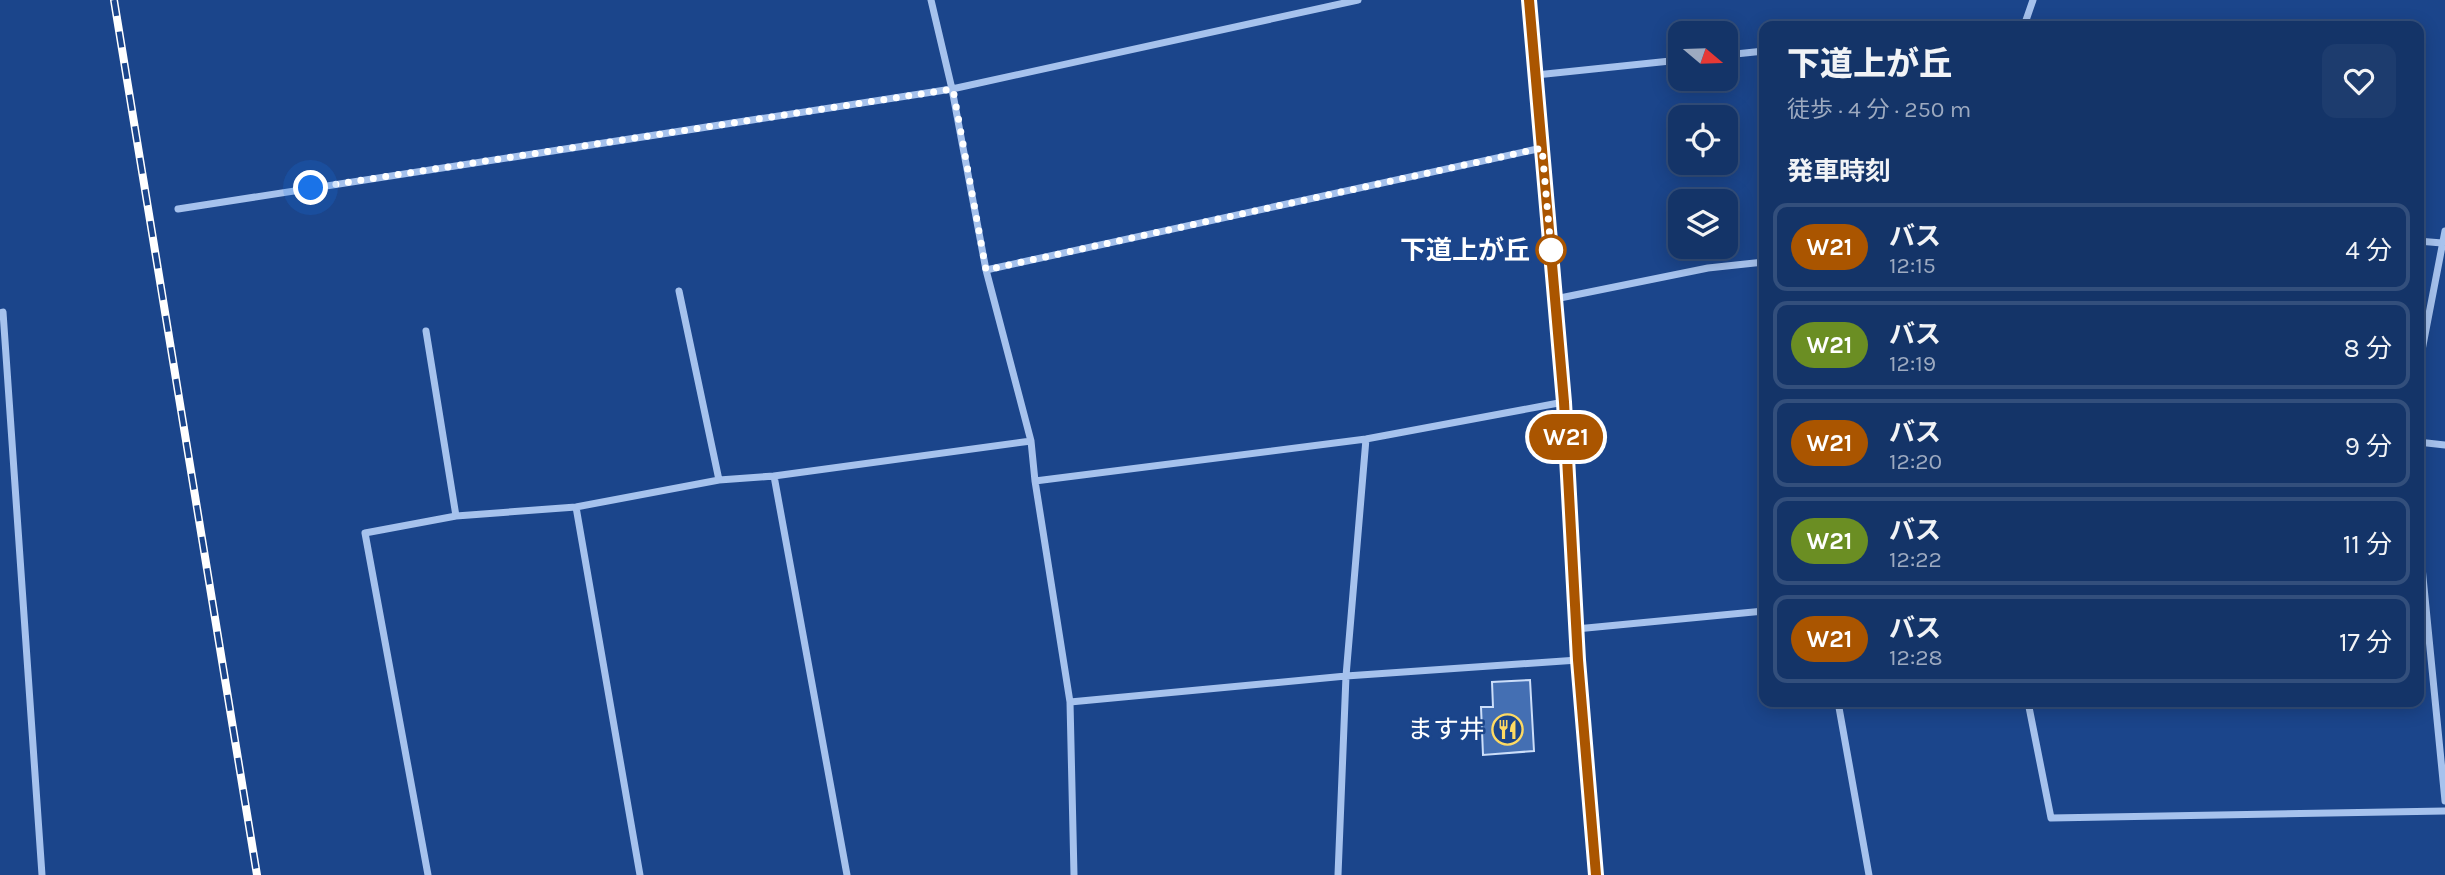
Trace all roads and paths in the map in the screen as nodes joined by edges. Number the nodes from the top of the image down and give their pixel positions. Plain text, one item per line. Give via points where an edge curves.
1 (931, 0) edge
2 (1358, 0) edge
3 (1529, 0) edge
4 (2034, 0) edge
5 (2026, 21) edge
6 (1759, 52) edge
7 (1738, 54) edge
8 (1668, 61) edge
9 (1536, 75) junction
10 (953, 89) junction
11 (1542, 148) junction
12 (177, 209) dead end
13 (2445, 231) edge
14 (2424, 242) edge
15 (2442, 243) junction
16 (1759, 263) edge
17 (986, 270) junction
18 (679, 291) dead end
19 (1555, 299) junction
20 (0, 313) edge
21 (426, 331) dead end
22 (2424, 339) edge
23 (1564, 402) junction
24 (1366, 439) junction
25 (1031, 441) junction
26 (2424, 443) edge
27 (2445, 445) edge
28 (775, 476) junction
29 (719, 480) junction
30 (1035, 481) junction
31 (576, 506) junction
32 (456, 516) junction
33 (1759, 611) edge
34 (2424, 611) edge
35 (1576, 629) junction
36 (1578, 660) junction
37 (1346, 676) junction
38 (1070, 702) junction
39 (1839, 707) edge
40 (2029, 707) edge
41 (2445, 801) edge
42 (2445, 811) edge
43 (42, 875) edge
44 (428, 875) edge
45 (640, 875) edge
46 (847, 875) edge
47 (1074, 875) edge
48 (1338, 875) edge
49 (1596, 875) edge
50 (1869, 875) edge

1 - 10 street
2 - 10 street
3 - 9 street
4 - 5 street
6 - 7 street
8 - 9 street
9 - 11 street
10 - 12 street
10 - 17 street
11 - 17 street
11 - 19 street
13 - 15 street
14 - 15 street
15 - 22 street
16 - 19 street via 1708,268
17 - 25 street
18 - 29 street
19 - 23 street
20 - 43 street
21 - 32 street
23 - 24 street
23 - 35 street
24 - 30 street
24 - 37 street
25 - 28 street
25 - 30 street
26 - 27 street
28 - 29 street
28 - 46 street
29 - 31 street
30 - 38 street
31 - 32 street
31 - 45 street
32 - 44 street via 365,534
33 - 35 street
34 - 41 street
35 - 36 street
36 - 37 street
36 - 49 street
37 - 38 street
37 - 48 street
38 - 47 street
39 - 50 street
40 - 42 street via 2051,818

